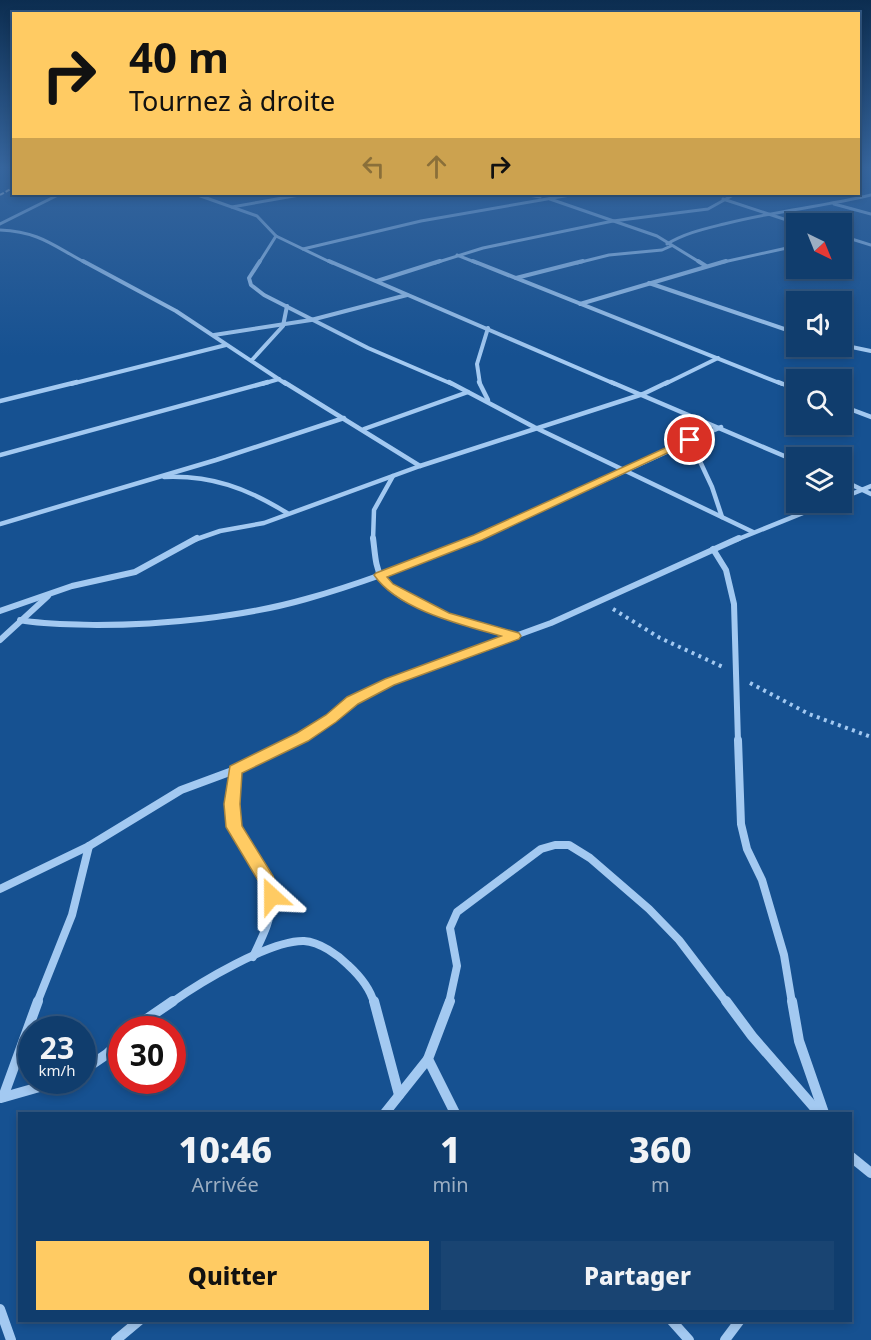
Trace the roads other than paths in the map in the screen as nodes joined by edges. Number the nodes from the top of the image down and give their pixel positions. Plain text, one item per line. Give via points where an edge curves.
1 (24, 232) edge
2 (272, 232) edge
3 (373, 232) edge
4 (565, 232) edge
5 (644, 232) edge
6 (694, 232) edge
7 (276, 236) junction
8 (852, 239) edge
9 (669, 245) junction
10 (871, 245) edge
11 (786, 248) edge
12 (302, 250) junction
13 (457, 255) junction
14 (706, 266) junction
15 (516, 278) junction
16 (377, 281) junction
17 (648, 283) junction
18 (407, 295) junction
19 (579, 304) junction
20 (287, 306) junction
21 (314, 320) junction
22 (283, 326) junction
23 (488, 328) junction
24 (786, 330) edge
25 (214, 335) junction
26 (226, 345) junction
27 (852, 347) edge
28 (871, 351) edge
29 (718, 358) junction
30 (252, 360) junction
31 (279, 379) junction
32 (786, 384) edge
33 (468, 392) junction
34 (643, 394) junction
35 (0, 401) edge
36 (489, 402) junction
37 (852, 410) edge
38 (871, 417) edge
39 (344, 418) junction
40 (721, 427) junction
41 (534, 428) junction
42 (364, 429) junction
43 (690, 440) junction
44 (0, 455) edge
45 (786, 456) edge
46 (420, 466) junction
47 (625, 471) junction
48 (393, 475) junction
49 (148, 478) junction
50 (852, 485) edge
51 (871, 486) edge
52 (863, 490) junction
53 (852, 494) edge
54 (871, 494) edge
55 (287, 513) junction
56 (802, 513) edge
57 (722, 517) junction
58 (0, 524) edge
59 (753, 532) junction
60 (713, 549) junction
61 (380, 575) junction
62 (50, 594) junction
63 (0, 611) edge
64 (20, 620) junction
65 (515, 636) junction
66 (0, 640) edge
67 (235, 770) junction
68 (88, 846) junction
69 (0, 889) edge
70 (253, 957) junction
71 (151, 1016) edge
72 (428, 1059) junction
73 (18, 1093) edge
74 (399, 1095) junction
75 (1, 1098) edge
76 (386, 1112) edge
77 (454, 1112) edge
78 (818, 1112) edge
79 (824, 1112) edge
80 (852, 1158) edge
81 (871, 1173) edge
82 (0, 1309) edge
83 (138, 1322) edge
84 (673, 1322) edge
85 (738, 1322) edge
86 (10, 1340) edge
87 (116, 1340) edge
88 (689, 1340) edge
89 (725, 1340) edge

1 - 25 street via 176,310
2 - 7 street
3 - 12 street
4 - 13 street
5 - 9 street
6 - 9 street via 681,235
7 - 12 street
7 - 20 street via 249,278 251,285 264,295
8 - 10 street
9 - 14 street
9 - 15 street via 662,250 609,255
11 - 14 street
12 - 16 street
13 - 15 street
13 - 16 street
14 - 17 street
15 - 19 street
16 - 18 street
17 - 19 street
17 - 24 street
18 - 21 street
18 - 23 street
19 - 29 street
20 - 21 street
20 - 22 street
21 - 22 street
21 - 33 street
22 - 25 street
22 - 30 street
23 - 34 street
23 - 36 street via 475,367 479,386
25 - 26 street
26 - 30 street
26 - 35 street
27 - 28 street
29 - 32 street
29 - 34 street
30 - 31 street
31 - 39 street
31 - 44 street
33 - 36 street
33 - 42 street
34 - 40 street
34 - 41 street
36 - 41 street
37 - 38 street
39 - 42 street
39 - 49 street
40 - 43 street
40 - 45 street
41 - 46 street
41 - 47 street
42 - 46 street
43 - 47 street
43 - 57 street via 717,494
46 - 48 street
47 - 57 street
47 - 61 street via 478,538
48 - 55 street
48 - 61 street via 370,521
49 - 55 street via 195,476 229,481
49 - 58 street
50 - 52 street
51 - 52 street
52 - 53 street
52 - 54 street
55 - 62 street via 253,526 197,538 135,572
56 - 59 street
57 - 59 street
59 - 60 street
60 - 65 street
60 - 79 street via 726,570 734,604 741,824 784,955 799,1041
61 - 64 street via 303,600 196,618 135,625 40,624
61 - 65 street via 388,587 445,616
62 - 63 street
62 - 64 street
64 - 66 street
65 - 67 street via 390,682 352,701 303,737
67 - 68 street via 181,790
67 - 70 street via 234,827 272,896 271,915
68 - 69 street
68 - 75 street via 72,915
70 - 71 street via 210,976
70 - 74 street via 305,941 336,953 359,975 372,995
72 - 74 street
72 - 77 street
72 - 78 street via 450,999 457,965 450,943 450,925 457,912 541,849 569,845 590,858 679,940 752,1036
73 - 75 street
74 - 76 street
80 - 81 street
82 - 86 street
83 - 87 street
84 - 88 street
85 - 89 street

